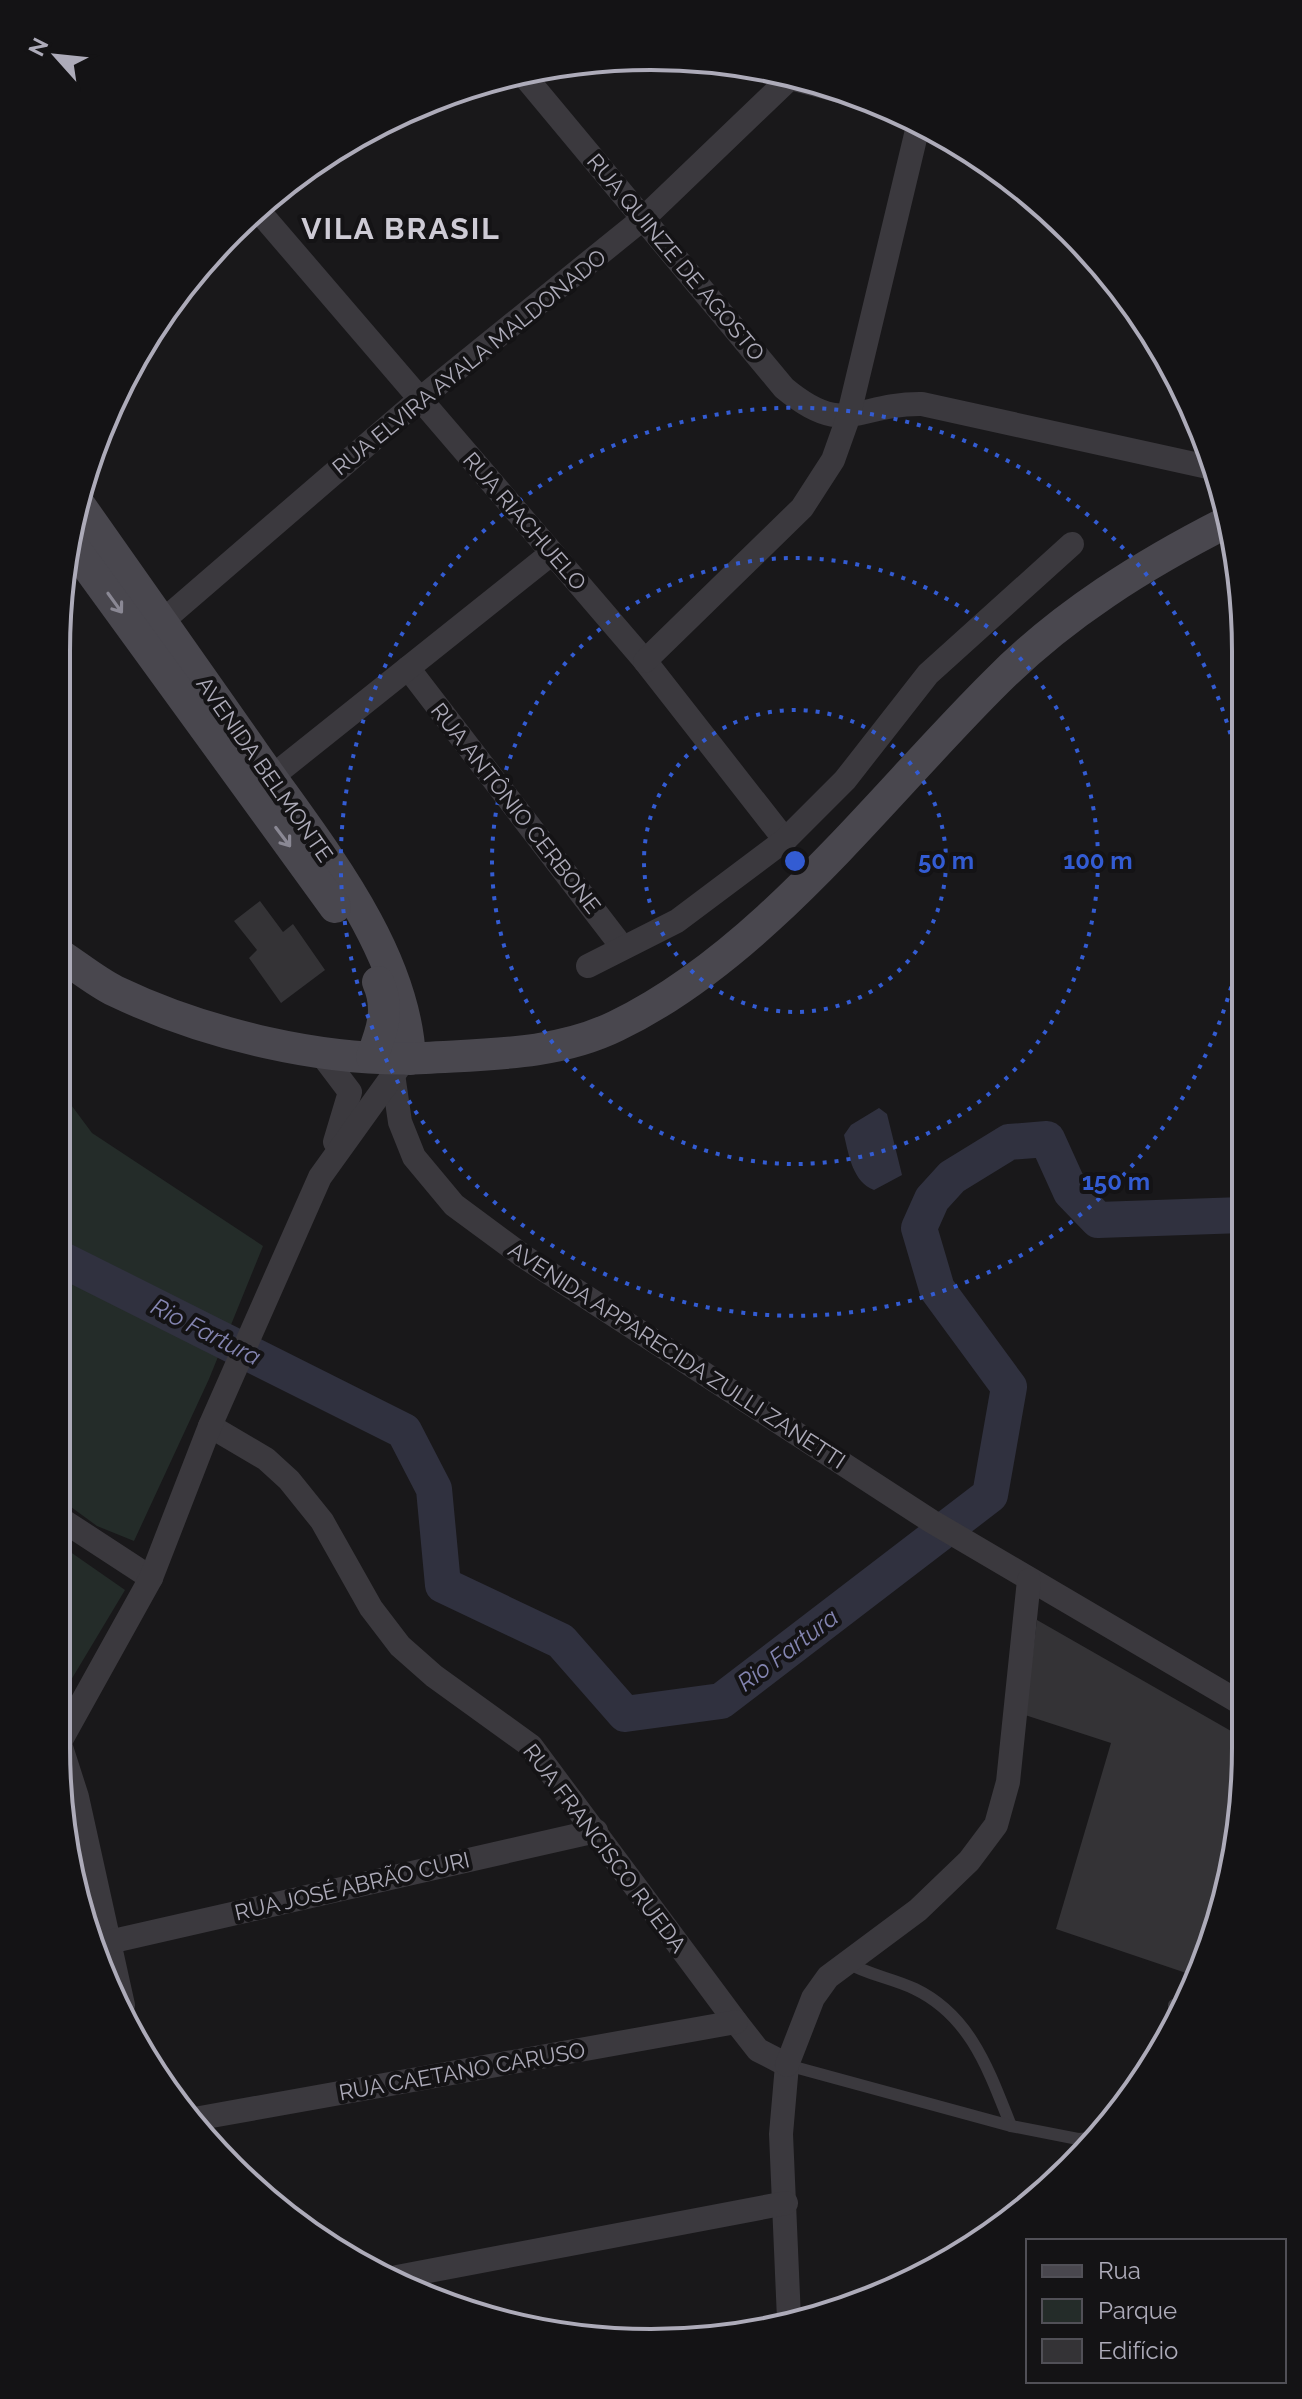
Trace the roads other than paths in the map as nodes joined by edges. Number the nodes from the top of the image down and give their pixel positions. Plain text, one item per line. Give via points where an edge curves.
1 (530, 83) edge
2 (780, 85) edge
3 (916, 134) edge
4 (264, 217) edge
5 (645, 217) junction
6 (420, 399) junction
7 (848, 418) junction
8 (1202, 466) edge
9 (86, 517) edge
10 (1218, 527) edge
11 (1072, 544) dead end
12 (79, 552) edge
13 (552, 553) junction
14 (152, 630) junction
15 (645, 661) junction
16 (408, 668) junction
17 (260, 785) junction
18 (785, 840) junction
19 (623, 948) junction
20 (70, 962) edge
21 (588, 966) dead end
22 (252, 1037) junction
23 (319, 1051) junction
24 (397, 1055) junction
25 (350, 1092) junction
26 (320, 1177) junction
27 (210, 1426) junction
28 (70, 1525) edge
29 (151, 1578) junction
30 (1029, 1580) junction
31 (1232, 1698) edge
32 (70, 1724) edge
33 (71, 1781) edge
34 (596, 1831) junction
35 (109, 1942) junction
36 (846, 1962) junction
37 (116, 1975) edge
38 (736, 2022) junction
39 (787, 2065) junction
40 (203, 2118) edge
41 (1011, 2126) junction
42 (1081, 2139) edge
43 (786, 2203) junction
44 (407, 2275) edge
45 (789, 2312) edge

1 - 5 street, RUA QUINZE DE AGOSTO
2 - 5 street, RUA ELVIRA AYALA MALDONADO
3 - 7 street
4 - 6 street, RUA RIACHUELO
5 - 6 street, RUA ELVIRA AYALA MALDONADO
5 - 7 street, RUA QUINZE DE AGOSTO via 784,388 822,415
6 - 13 street, RUA RIACHUELO
6 - 14 street, RUA ELVIRA AYALA MALDONADO
7 - 8 street via 922,404
7 - 15 street via 833,460 802,508
9 - 14 main road, AVENIDA BELMONTE
10 - 24 main road via 1080,609 998,680 725,956 615,1027 565,1043 497,1054
11 - 18 street via 928,674 845,780
12 -> 14 main road, AVENIDA BELMONTE
13 - 15 street, RUA RIACHUELO
13 - 16 street
14 - 17 main road, AVENIDA BELMONTE
15 - 18 street, RUA RIACHUELO
16 - 17 street
16 - 19 street, RUA ANTÔNIO CERBONE
17 - 24 main road, AVENIDA BELMONTE via 369,963
18 - 19 street via 677,921
19 - 21 street
20 - 22 main road via 111,989 166,1013
22 - 23 main road
22 - 24 main road
23 - 24 main road
23 - 25 street
24 - 25 street
24 - 26 street
24 - 30 street, AVENIDA APPARECIDA ZULLI ZANETTI via 400,1122 414,1157 454,1205 523,1256
25 - 26 street
26 - 27 street
27 - 29 street
27 - 34 street, RUA FRANCISCO RUEDA via 266,1459 289,1480 322,1521 371,1608 400,1646 531,1746
28 - 29 street
29 - 32 street
30 - 31 street, AVENIDA APPARECIDA ZULLI ZANETTI
30 - 36 street via 1008,1782 996,1825 969,1861 918,1910
33 - 35 street
34 - 35 street, RUA JOSÉ ABRÃO CURI
34 - 38 street, RUA FRANCISCO RUEDA
35 - 37 street
36 - 39 street via 813,1998
36 - 41 lane via 942,2003 985,2058
38 - 39 street, RUA FRANCISCO RUEDA via 758,2050
38 - 40 street, RUA CAETANO CARUSO
39 - 41 lane
39 - 43 street via 781,2134
41 - 42 lane
43 - 44 street
43 - 45 street

